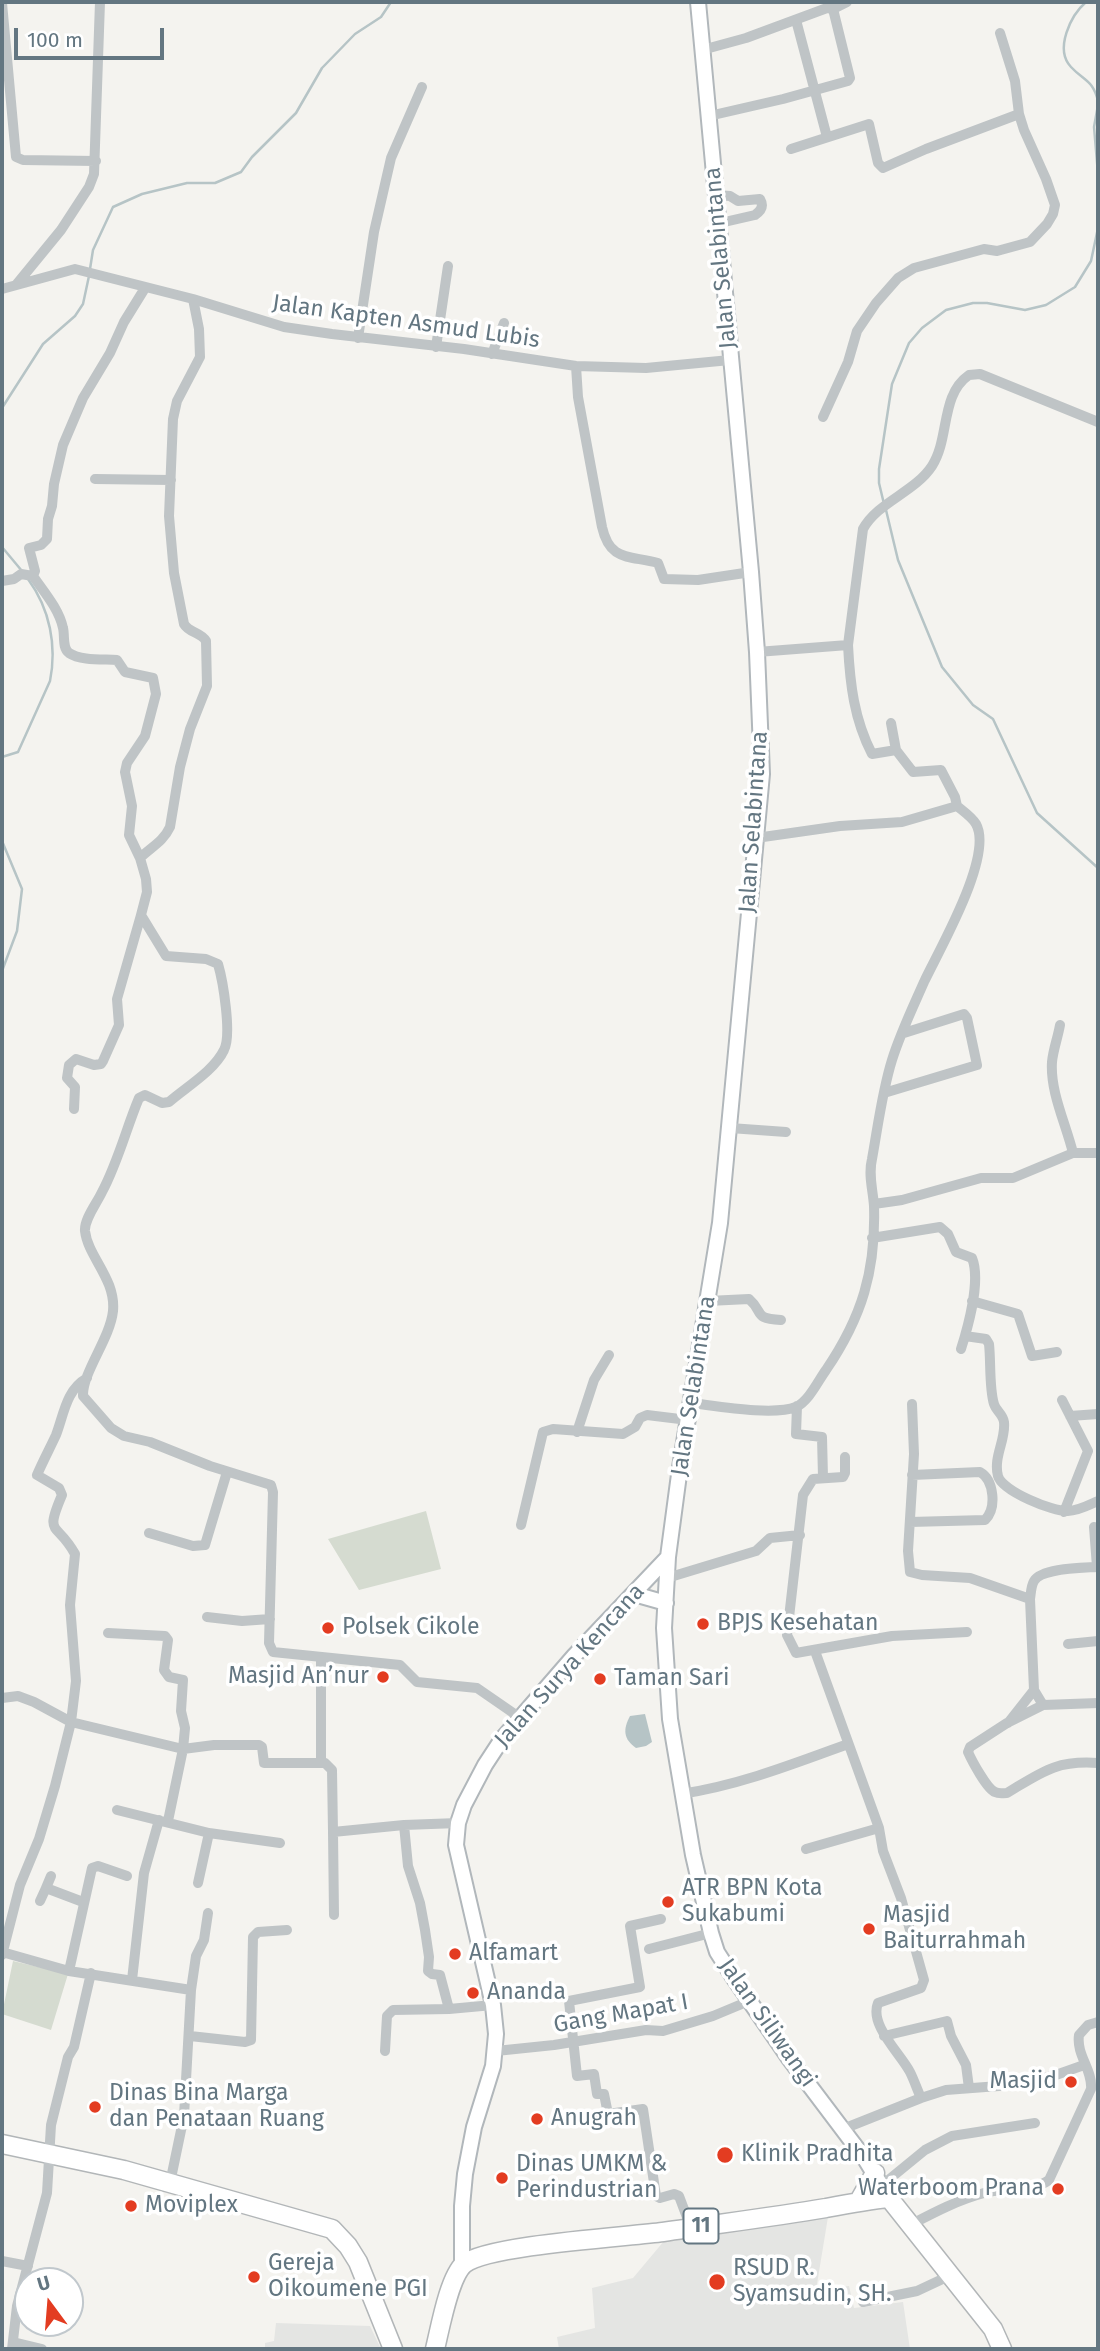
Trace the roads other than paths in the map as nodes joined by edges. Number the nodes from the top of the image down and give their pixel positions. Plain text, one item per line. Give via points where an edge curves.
1 (100, 2) edge
2 (698, 2) edge
3 (847, 2) edge
4 (2, 3) edge
5 (833, 9) junction
6 (796, 20) junction
7 (1000, 33) dead end
8 (702, 50) junction
9 (422, 87) dead end
10 (815, 91) junction
11 (1019, 114) junction
12 (709, 116) junction
13 (827, 137) junction
14 (791, 149) dead end
15 (96, 161) junction
16 (717, 195) junction
17 (720, 223) junction
18 (448, 266) dead end
19 (16, 286) junction
20 (145, 288) junction
21 (2, 289) edge
22 (193, 299) junction
23 (504, 323) dead end
24 (358, 338) junction
25 (436, 347) junction
26 (492, 354) junction
27 (730, 360) junction
28 (576, 366) junction
29 (822, 417) dead end
30 (1098, 422) edge
31 (95, 479) dead end
32 (171, 480) junction
33 (751, 572) junction
34 (33, 576) junction
35 (2, 581) edge
36 (848, 645) junction
37 (757, 652) junction
38 (891, 723) dead end
39 (896, 750) junction
40 (957, 806) junction
41 (756, 838) junction
42 (140, 858) junction
43 (141, 915) junction
44 (1060, 1024) dead end
45 (904, 1033) junction
46 (884, 1093) junction
47 (74, 1109) dead end
48 (730, 1128) junction
49 (786, 1132) dead end
50 (1073, 1153) junction
51 (1098, 1153) edge
52 (874, 1204) junction
53 (872, 1238) junction
54 (708, 1301) junction
55 (972, 1301) junction
56 (781, 1320) dead end
57 (965, 1336) junction
58 (961, 1349) dead end
59 (1057, 1352) dead end
60 (609, 1355) dead end
61 (87, 1378) junction
62 (1062, 1400) dead end
63 (691, 1403) junction
64 (912, 1405) dead end
65 (797, 1406) junction
66 (1098, 1414) edge
67 (1070, 1416) junction
68 (688, 1420) junction
69 (577, 1432) junction
70 (845, 1457) dead end
71 (227, 1472) junction
72 (912, 1475) junction
73 (823, 1477) junction
74 (1098, 1501) edge
75 (1064, 1512) junction
76 (910, 1522) junction
77 (521, 1525) dead end
78 (1094, 1527) dead end
79 (149, 1534) dead end
80 (800, 1535) junction
81 (667, 1556) junction
82 (1097, 1567) edge
83 (667, 1578) junction
84 (634, 1594) junction
85 (1030, 1598) junction
86 (666, 1602) junction
87 (207, 1617) dead end
88 (270, 1619) junction
89 (967, 1632) dead end
90 (108, 1633) dead end
91 (1098, 1641) edge
92 (1068, 1644) dead end
93 (815, 1651) junction
94 (321, 1657) junction
95 (1034, 1690) junction
96 (2, 1698) edge
97 (1098, 1703) edge
98 (1043, 1705) junction
99 (519, 1717) junction
100 (71, 1722) junction
101 (1007, 1723) junction
102 (848, 1744) junction
103 (183, 1749) junction
104 (321, 1762) junction
105 (1098, 1763) edge
106 (681, 1794) junction
107 (117, 1810) dead end
108 (163, 1821) junction
109 (458, 1823) junction
110 (404, 1825) junction
111 (879, 1828) junction
112 (333, 1832) junction
113 (209, 1833) junction
114 (280, 1843) dead end
115 (806, 1849) dead end
116 (51, 1876) dead end
117 (127, 1876) dead end
118 (198, 1882) dead end
119 (46, 1888) junction
120 (40, 1901) dead end
121 (83, 1902) junction
122 (208, 1913) dead end
123 (334, 1915) dead end
124 (7, 1916) edge
125 (661, 1919) dead end
126 (287, 1930) dead end
127 (711, 1933) junction
128 (649, 1949) dead end
129 (2, 1953) edge
130 (69, 1971) junction
131 (91, 1973) junction
132 (132, 1980) junction
133 (191, 1990) junction
134 (749, 2001) junction
135 (493, 2006) junction
136 (449, 2009) junction
137 (1098, 2022) edge
138 (190, 2036) junction
139 (884, 2036) junction
140 (574, 2041) junction
141 (385, 2051) dead end
142 (496, 2051) junction
143 (1084, 2065) junction
144 (969, 2088) junction
145 (921, 2098) junction
146 (1035, 2123) dead end
147 (843, 2129) junction
148 (2, 2144) edge
149 (48, 2154) junction
150 (170, 2183) junction
151 (882, 2186) junction
152 (859, 2201) junction
153 (912, 2224) junction
154 (691, 2228) junction
155 (2, 2261) edge
156 (28, 2266) junction
157 (462, 2266) junction
158 (949, 2276) junction
159 (863, 2302) dead end
160 (12, 2346) edge
161 (42, 2349) edge
162 (394, 2349) edge
163 (435, 2349) edge
164 (1002, 2349) edge

1 - 15 street
2 - 8 street, Jalan Selabintana
3 - 5 street
4 - 15 street via 16,157
5 - 6 street
5 - 10 street via 850,79
6 - 8 street
6 - 10 street
7 - 11 street via 1015,81
8 - 12 street, Jalan Selabintana
9 - 24 street via 391,158 373,232
10 - 12 street
10 - 13 street
11 - 13 street via 883,169 869,124
11 - 29 street via 1055,205 1047,224 1030,242 914,268 898,278 857,331
12 - 16 street, Jalan Selabintana
13 - 14 street
15 - 19 street via 89,187
16 - 17 street, Jalan Selabintana
16 - 17 street via 762,201 755,215
17 - 27 street, Jalan Selabintana
18 - 25 street
19 - 20 street, Jalan Kapten Asmud Lubis via 71,269
19 - 21 street, Jalan Kapten Asmud Lubis
20 - 22 street, Jalan Kapten Asmud Lubis
20 - 34 street via 83,398 63,445 47,539 29,548
22 - 24 street, Jalan Kapten Asmud Lubis via 284,327
22 - 32 street via 200,357 177,401
23 - 26 street
24 - 25 street, Jalan Kapten Asmud Lubis
25 - 26 street, Jalan Kapten Asmud Lubis
26 - 28 street, Jalan Kapten Asmud Lubis
27 - 28 street, Jalan Kapten Asmud Lubis via 646,368
27 - 33 street, Jalan Selabintana
28 - 33 street via 603,527 613,551 658,563 664,579 698,580
30 - 36 street via 980,374 962,380 931,467 863,529
31 - 32 street
32 - 42 street via 169,534 174,573 184,624 206,641 207,686 180,767 170,827
33 - 37 street, Jalan Selabintana
34 - 35 street via 21,574
34 - 42 street via 57,611 67,652 117,660 125,672 155,682 145,736 125,772 132,806 129,835
36 - 37 street
36 - 39 street via 854,707 871,752
37 - 41 street, Jalan Selabintana via 762,775
38 - 39 street
39 - 40 street via 913,772 941,770
40 - 41 street via 902,822
40 - 45 street via 976,824 980,836 974,876
41 - 48 street, Jalan Selabintana
42 - 43 street via 147,887
43 - 47 street via 117,999 119,1024 102,1064 76,1059 69,1065
43 - 61 street via 166,956 218,964 227,1044 216,1062 169,1102 145,1095 139,1098 85,1226 112,1294 113,1308
44 - 50 street via 1052,1063
45 - 46 street
45 - 46 street via 964,1014 977,1065
46 - 52 street via 871,1161
48 - 49 street
48 - 54 street, Jalan Selabintana
50 - 51 street
50 - 52 street via 1013,1178 981,1178
52 - 53 street
53 - 55 street via 944,1229 956,1252 974,1263
53 - 65 street via 871,1269 849,1334
54 - 56 street via 749,1299 765,1319
54 - 63 street, Jalan Selabintana
55 - 57 street
55 - 59 street via 1018,1314 1032,1356
57 - 58 street
57 - 75 street via 986,1339 989,1345 994,1404 1004,1426 997,1460 999,1479 1010,1490
60 - 69 street via 594,1380
61 - 71 street via 83,1396 117,1432
61 - 100 street via 74,1388 37,1475 59,1488 62,1495 53,1524 75,1554 70,1605 76,1681
62 - 67 street
63 - 65 street via 776,1411
63 - 68 street, Jalan Selabintana
64 - 72 street
65 - 73 street via 796,1434 822,1437
66 - 67 street
67 - 75 street via 1087,1451
68 - 69 street via 647,1415 623,1434
68 - 81 street, Jalan Selabintana
69 - 77 street via 543,1432
70 - 73 street via 844,1475
71 - 79 street via 205,1545
71 - 88 street via 273,1488
72 - 76 street
72 - 76 street via 980,1472 988,1479 992,1499 989,1515 979,1522
73 - 80 street via 813,1479 806,1488
74 - 75 street
76 - 85 street via 909,1568 913,1574 970,1578
78 - 82 street
80 - 83 street via 771,1538 756,1551
80 - 93 street via 787,1634 796,1653
81 - 83 street, Jalan Siliwangi
81 - 84 street, Jalan Surya Kencana
82 - 85 street via 1046,1572 1037,1577
83 - 86 street, Jalan Siliwangi
84 - 86 street
84 - 99 street, Jalan Surya Kencana
85 - 95 street
86 - 106 street, Jalan Siliwangi via 667,1683
87 - 88 street
88 - 94 street via 274,1652
89 - 93 street via 892,1636
90 - 103 street via 167,1637 164,1670 183,1681
91 - 92 street
93 - 102 street
94 - 99 street via 400,1665 417,1682 477,1688
94 - 104 street
95 - 98 street
95 - 101 street
96 - 100 street via 18,1696
97 - 98 street
98 - 101 street
99 - 109 street, Jalan Surya Kencana via 485,1765
100 - 103 street
100 - 124 street via 43,1826
101 - 105 street via 968,1752 998,1794 1062,1764
102 - 106 street via 756,1778
102 - 111 street
103 - 104 street via 259,1745 266,1763
103 - 108 street
104 - 112 street via 331,1770
106 - 127 street, Jalan Siliwangi
107 - 108 street
108 - 113 street
108 - 132 street via 144,1873
109 - 110 street
109 - 135 street, Jalan Surya Kencana via 458,1858
110 - 112 street
110 - 136 street via 408,1866 425,1930 428,1971 442,1978
111 - 115 street
111 - 139 street via 925,1983 912,1993 878,2003
112 - 123 street
113 - 114 street
113 - 118 street
116 - 119 street
117 - 121 street via 95,1866
119 - 120 street
119 - 121 street
121 - 130 street
122 - 133 street
124 - 129 street
125 - 140 street via 630,1926 640,1987 570,1999
126 - 138 street via 258,1932 253,1937 251,2040
127 - 128 street
127 - 134 street, Jalan Siliwangi via 717,1952
129 - 130 street
130 - 131 street
131 - 132 street
131 - 149 street via 51,2125
132 - 133 street
133 - 138 street
134 - 140 street, Gang Mapat I via 663,2031
134 - 147 street, Jalan Siliwangi
135 - 136 street
135 - 142 street, Jalan Surya Kencana
136 - 141 street via 393,2010 387,2016
137 - 143 street via 1087,2025 1079,2035
138 - 150 street via 184,2116
139 - 144 street via 947,2021 966,2065
139 - 145 street via 909,2071
140 - 142 street, Gang Mapat I
140 - 154 street via 577,2076 594,2074 597,2094 604,2094 608,2114 643,2109 656,2196 679,2196
142 - 157 street, Jalan Surya Kencana via 465,2174
143 - 144 street via 1012,2085
143 - 153 street via 1091,2089 1049,2180 966,2199
144 - 145 street
145 - 147 street
146 - 151 street via 952,2136 925,2150
147 - 151 street, Jalan Siliwangi
148 - 149 highway
149 - 150 highway
149 - 156 street via 47,2193
150 - 162 highway via 332,2229 358,2262
151 - 152 highway, 11
151 - 152 highway
151 - 153 highway, Jalan Siliwangi
152 - 154 highway, 11
153 - 158 highway, Jalan Siliwangi
154 - 157 highway, 11 via 488,2254
155 - 156 street
156 - 160 street
157 - 163 highway, Jalan Surya Kencana
158 - 159 street via 917,2291
158 - 164 highway, Jalan Siliwangi via 993,2329
160 - 161 street

